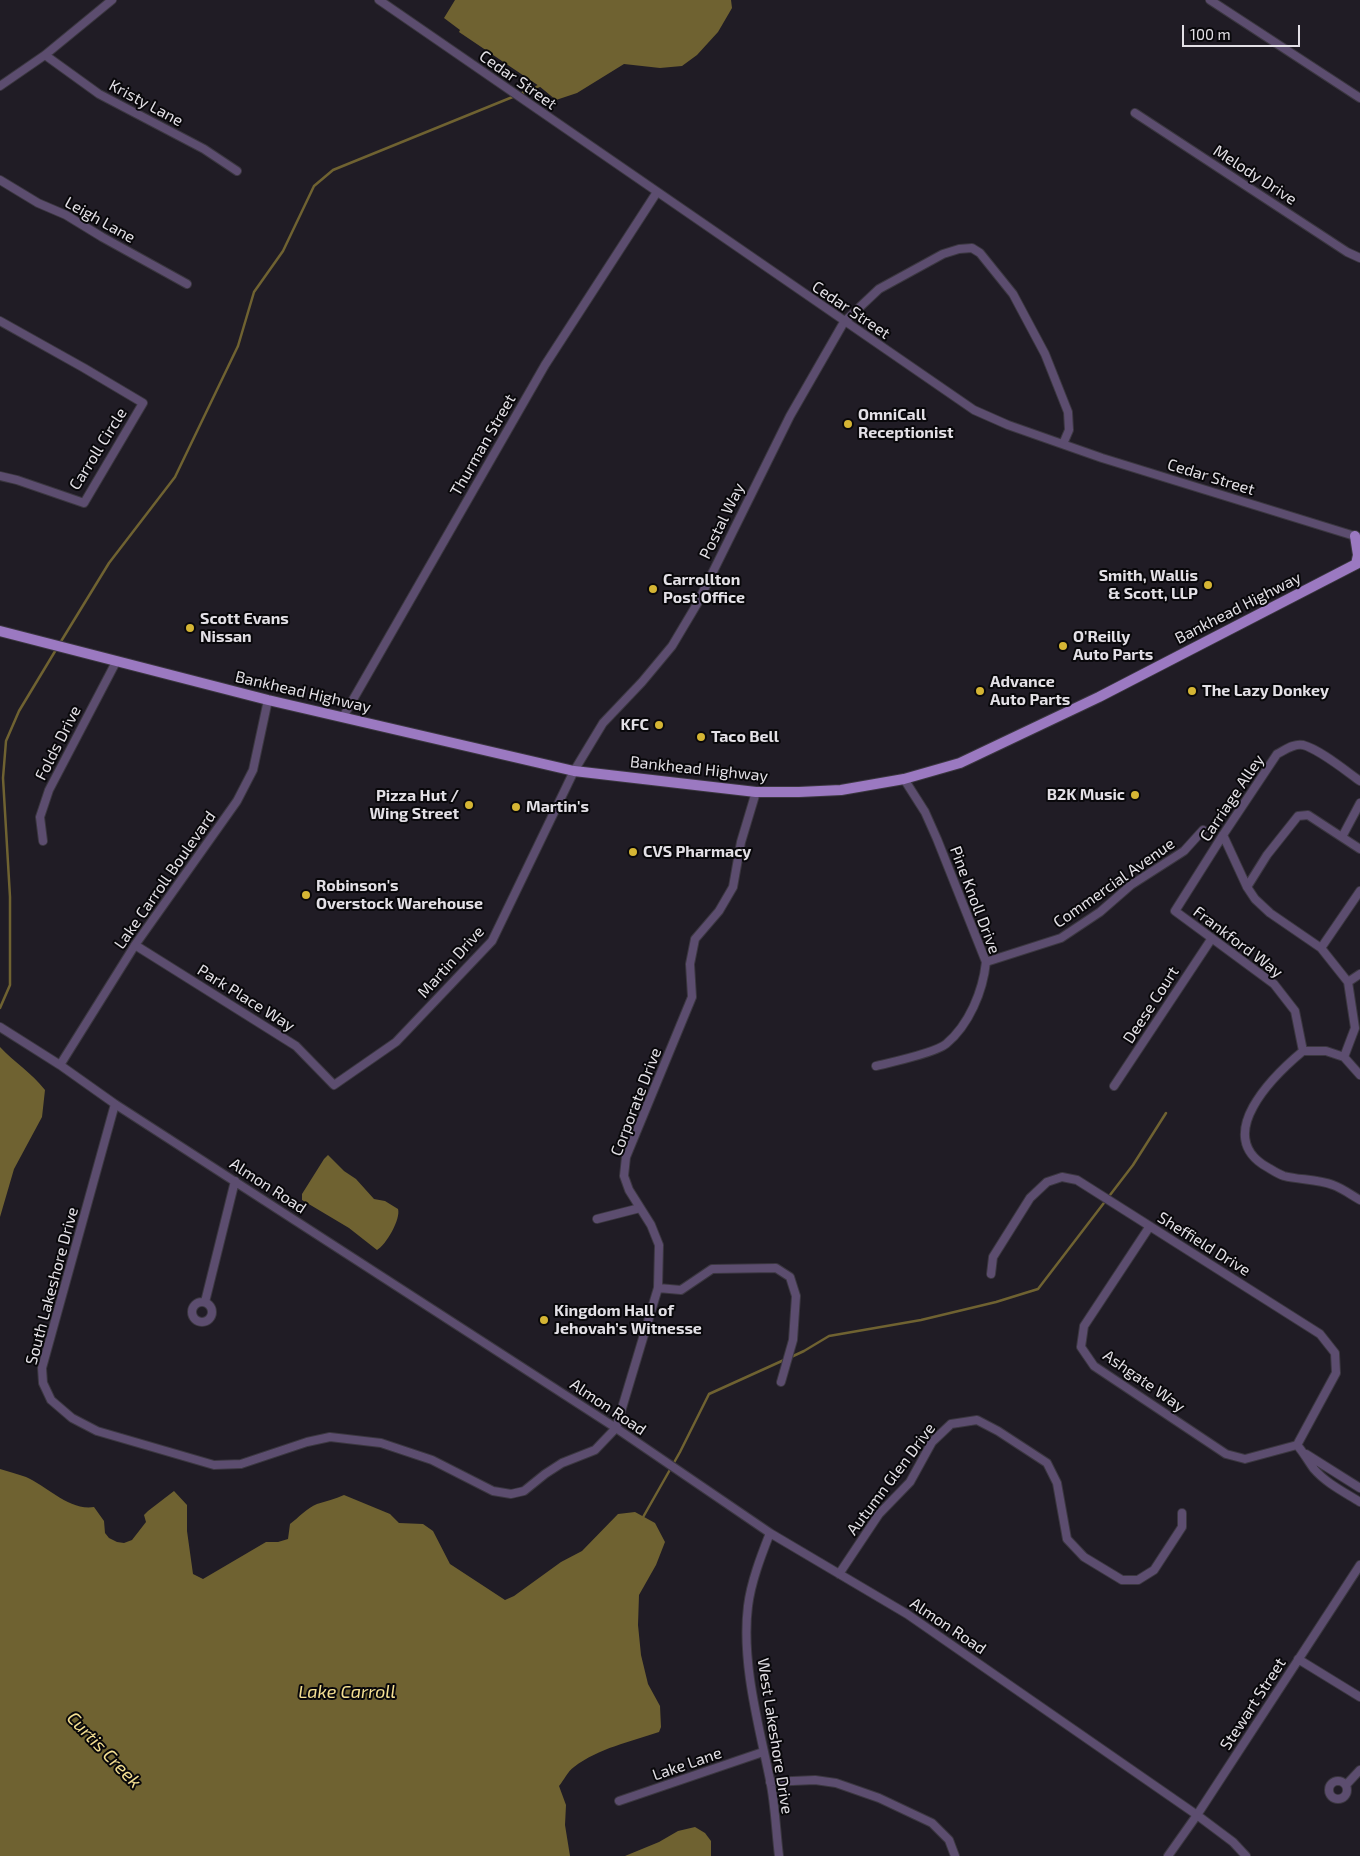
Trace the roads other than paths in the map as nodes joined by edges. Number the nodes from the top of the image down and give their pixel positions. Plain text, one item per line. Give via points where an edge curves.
1 (112, 0) edge
2 (379, 0) edge
3 (1210, 0) edge
4 (45, 55) junction
5 (0, 86) edge
6 (1360, 98) edge
7 (1135, 113) dead end
8 (237, 171) dead end
9 (0, 180) edge
10 (657, 192) junction
11 (1360, 258) edge
12 (187, 284) dead end
13 (0, 321) edge
14 (844, 322) junction
15 (1063, 444) junction
16 (0, 476) edge
17 (1357, 537) edge
18 (1358, 563) edge
19 (0, 631) edge
20 (116, 662) junction
21 (268, 700) junction
22 (343, 717) junction
23 (574, 771) junction
24 (904, 779) junction
25 (1360, 781) edge
26 (756, 792) junction
27 (1360, 803) edge
28 (1203, 830) dead end
29 (1223, 835) junction
30 (1342, 837) junction
31 (44, 841) dead end
32 (1360, 849) edge
33 (1247, 887) junction
34 (1360, 891) edge
35 (1175, 912) joint
36 (1212, 938) junction
37 (135, 945) junction
38 (1321, 948) junction
39 (986, 962) junction
40 (1360, 974) edge
41 (1348, 982) junction
42 (0, 1026) edge
43 (1303, 1051) junction
44 (1344, 1057) junction
45 (60, 1065) junction
46 (876, 1066) dead end
47 (1360, 1075) edge
48 (334, 1086) joint
49 (1114, 1086) dead end
50 (115, 1104) junction
51 (235, 1181) junction
52 (1360, 1200) edge
53 (640, 1208) junction
54 (597, 1219) dead end
55 (1150, 1226) junction
56 (991, 1274) dead end
57 (658, 1288) junction
58 (205, 1302) dead end
59 (781, 1382) dead end
60 (616, 1428) junction
61 (1297, 1445) junction
62 (1305, 1453) junction
63 (1360, 1488) edge
64 (1360, 1502) edge
65 (1182, 1513) dead end
66 (770, 1533) junction
67 (1360, 1565) edge
68 (839, 1574) junction
69 (1298, 1660) junction
70 (1360, 1697) edge
71 (763, 1752) junction
72 (1360, 1770) edge
73 (770, 1782) junction
74 (1346, 1785) dead end
75 (619, 1801) dead end
76 (1197, 1815) junction
77 (779, 1856) edge
78 (955, 1856) edge
79 (1168, 1856) edge
80 (1246, 1856) edge

1 - 4 street
2 - 10 street, Cedar Street
3 - 6 street
4 - 5 street
4 - 8 street, Kristy Lane via 99,94 204,149
7 - 11 street, Melody Drive
9 - 12 street, Leigh Lane
10 - 14 street, Cedar Street
10 - 22 street, Thurman Street via 546,365
13 - 16 street, Carroll Circle via 143,403 84,502
14 - 15 street, Cedar Street via 974,410
14 - 15 street, Postal Way via 878,289 943,254 972,248 980,253 1013,294 1045,354 1068,412 1069,430
14 - 23 street, Postal Way via 790,416 697,604 672,646 603,723
15 - 17 street, Cedar Street
17 - 18 main road
18 - 24 main road, Bankhead Highway via 1012,739 960,763
19 - 20 main road, Bankhead Highway
20 - 21 main road, Bankhead Highway
20 - 31 street, Folds Drive via 50,790 40,816
21 - 22 main road, Bankhead Highway
21 - 37 street, Lake Carroll Boulevard via 253,770 237,801
22 - 23 main road, Bankhead Highway
23 - 26 main road, Bankhead Highway
23 - 48 street, Martin Drive via 492,941 396,1042
24 - 26 main road, Bankhead Highway via 840,790
24 - 39 street, Pine Knoll Drive via 937,838
25 - 29 street, Carriage Alley via 1328,758 1302,745 1291,747 1277,754
26 - 53 street, Corporate Drive via 733,887 719,911 696,939 690,964 692,997 626,1157 624,1176
27 - 30 street
28 - 39 street, Commercial Avenue via 1184,851 1131,885 1100,912 1062,938
29 - 33 street
29 - 35 street, Carriage Alley
30 - 32 street
30 - 33 street via 1308,815 1298,816
33 - 38 street via 1270,913
34 - 38 street
35 - 36 street, Frankford Way
36 - 43 street, Frankford Way via 1274,984 1295,1010
36 - 49 street, Deese Court
37 - 45 street, Lake Carroll Boulevard
37 - 48 street, Park Place Way via 296,1046
38 - 41 street
39 - 46 street, Pine Knoll Drive via 978,996 964,1023 945,1045
40 - 41 street
41 - 44 street via 1355,1028
42 - 45 street, Almon Road
43 - 44 street via 1326,1051
43 - 52 street via 1254,1104 1247,1116 1245,1141 1254,1160 1282,1176 1333,1184
44 - 47 street
45 - 50 street, Almon Road
50 - 51 street, Almon Road
50 - 60 street, South Lakeshore Drive via 42,1368 43,1383 51,1400 72,1418 97,1431 214,1465 241,1464 330,1437 381,1443 432,1460 493,1491 511,1494 524,1491 562,1463 595,1450
51 - 58 street
51 - 60 street, Almon Road
53 - 54 street
53 - 57 street, Corporate Drive via 659,1245
55 - 56 street, Sheffield Drive via 1076,1180 1062,1177 1047,1182 1030,1198 993,1257
55 - 61 street, Sheffield Drive via 1320,1334 1335,1353 1336,1373
55 - 61 street, Ashgate Way via 1084,1326 1081,1347 1086,1356 1094,1366 1226,1454 1245,1460
57 - 59 street via 681,1290 712,1269 776,1268 790,1277 796,1296 793,1340
57 - 60 street, Corporate Drive
60 - 66 street, Almon Road
61 - 62 street
62 - 63 street
62 - 64 street via 1323,1478
65 - 68 street, Autumn Glen Drive via 1182,1527 1154,1570 1138,1580 1122,1580 1084,1557 1067,1539 1057,1483 1047,1463 977,1420 951,1424 932,1442 910,1482 879,1514
66 - 68 street, Almon Road
66 - 71 street, West Lakeshore Drive via 748,1606 748,1662
67 - 69 street, Stewart Street
68 - 76 street, Almon Road via 907,1614
69 - 70 street
69 - 76 street, Stewart Street
71 - 73 street, West Lakeshore Drive
71 - 75 street, Lake Lane
72 - 74 street
73 - 77 street, West Lakeshore Drive
73 - 78 street via 815,1780 836,1783 879,1798 932,1823 949,1840
76 - 79 street, Stewart Street
76 - 80 street, Almon Road

